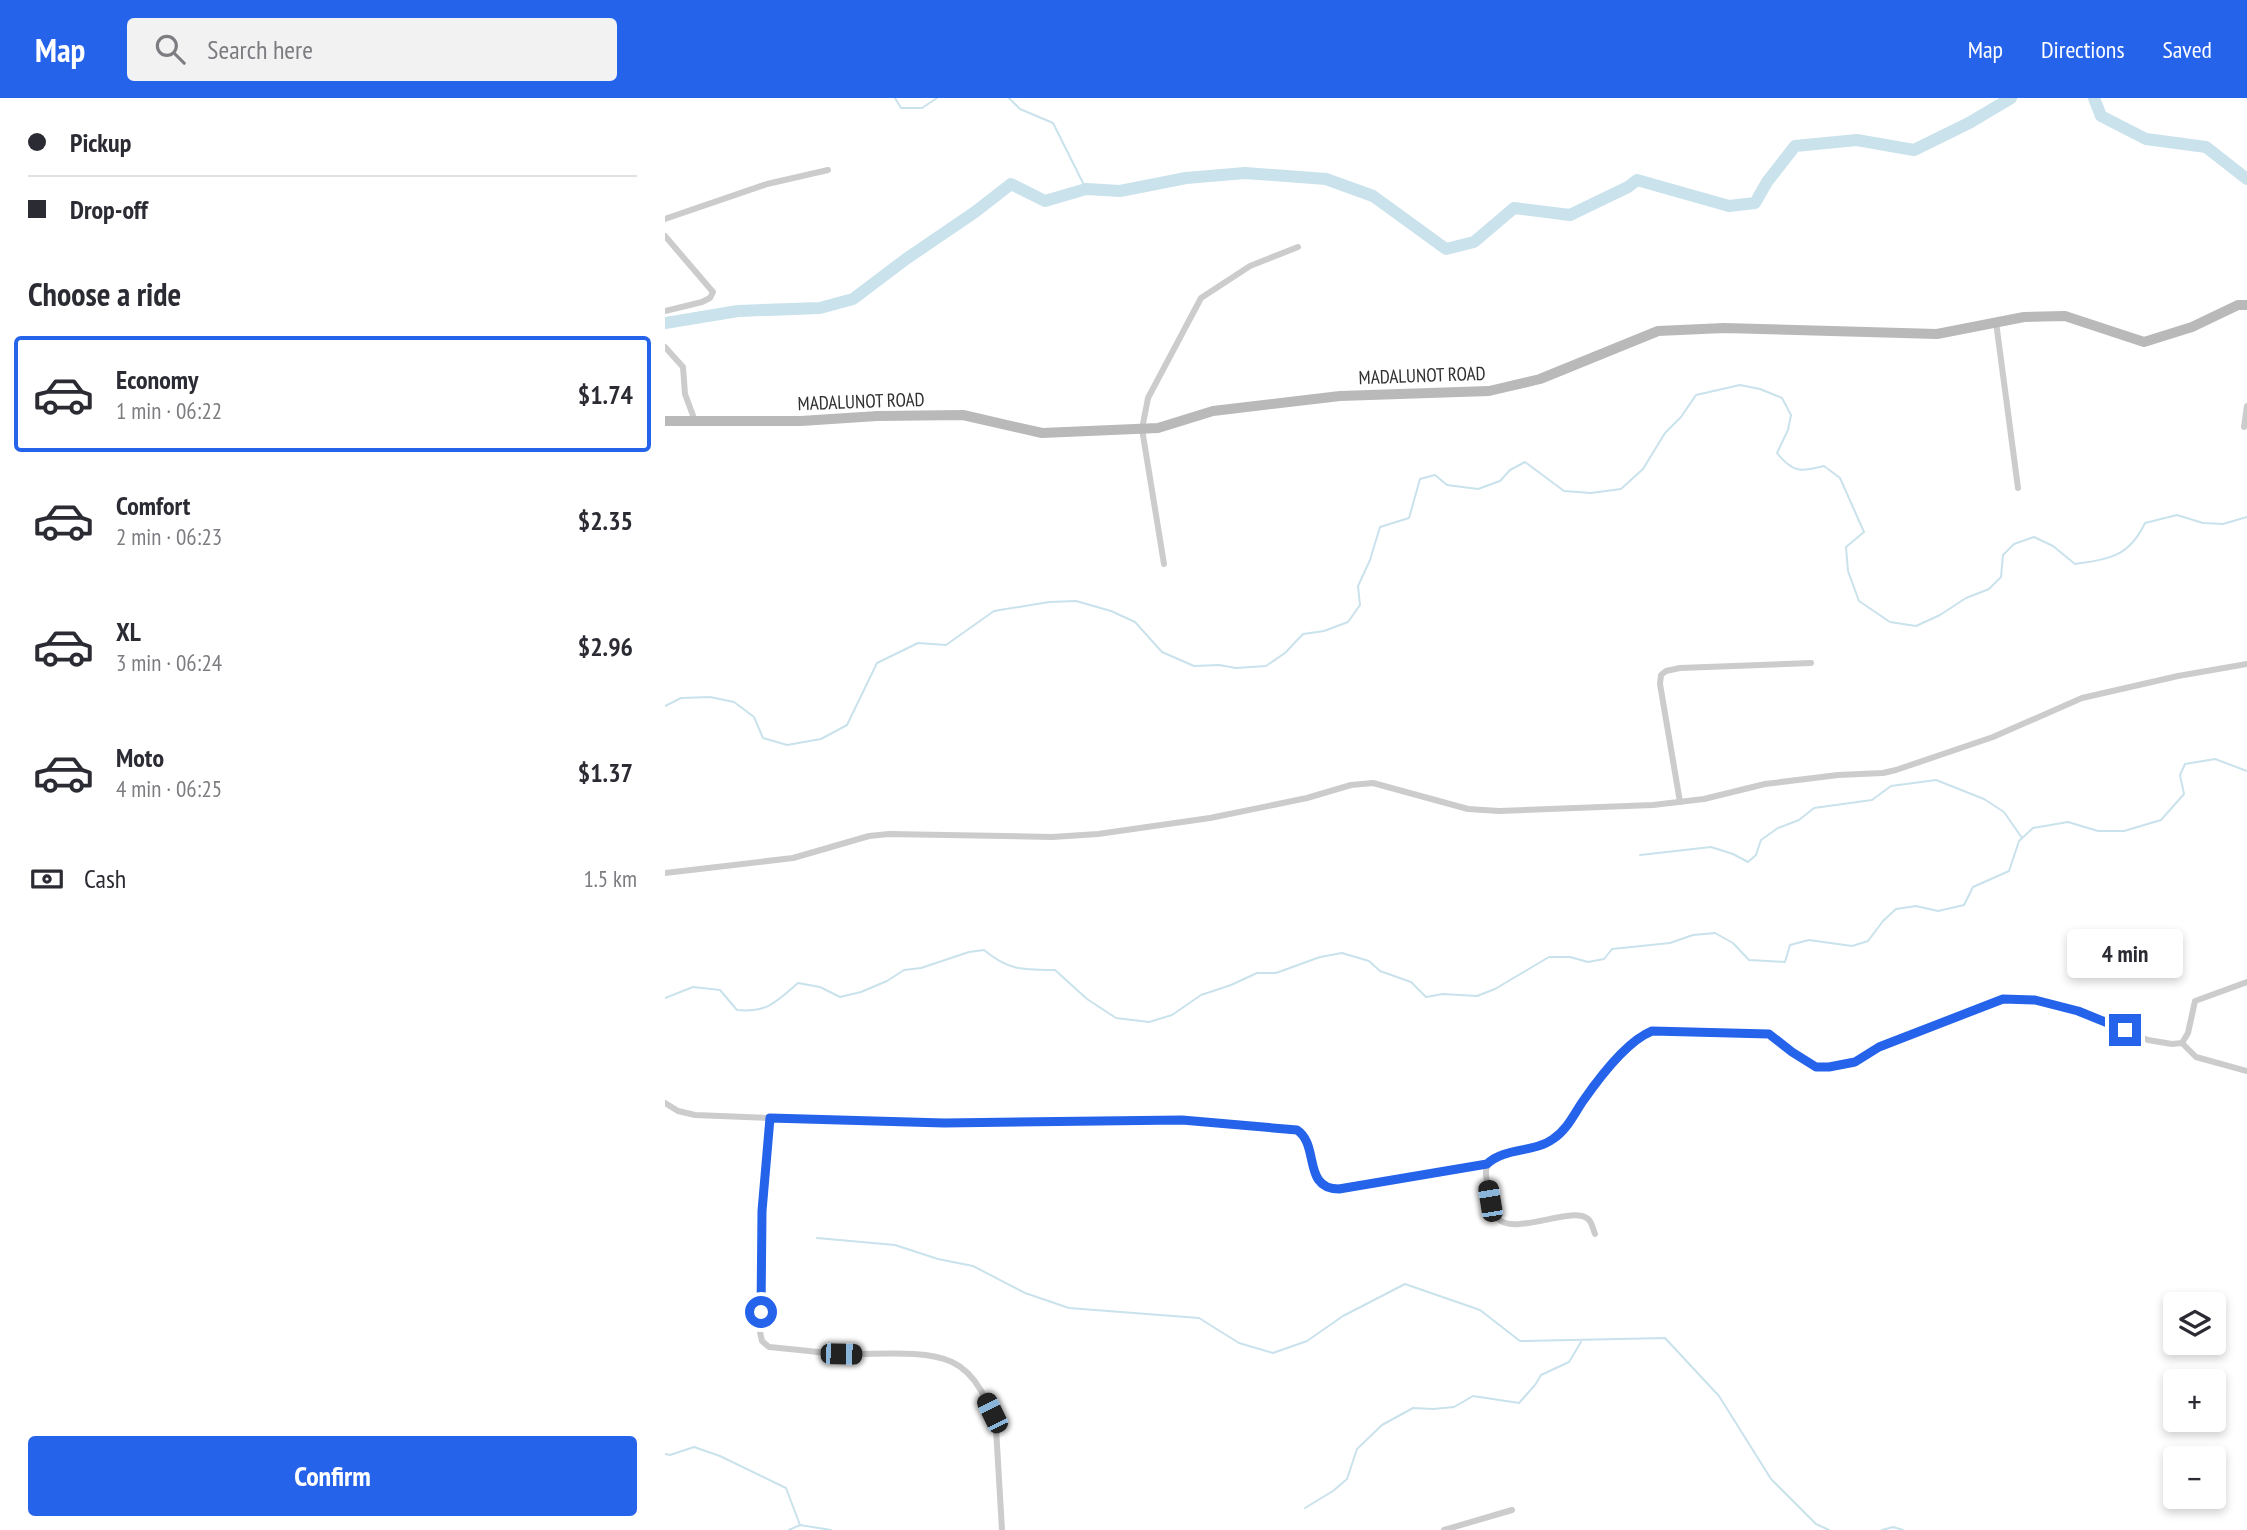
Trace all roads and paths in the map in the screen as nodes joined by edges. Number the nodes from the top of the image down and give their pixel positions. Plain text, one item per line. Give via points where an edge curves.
1 (828, 170) dead end
2 (665, 219) edge
3 (665, 236) edge
4 (1298, 247) dead end
5 (2247, 305) edge
6 (665, 311) edge
7 (1996, 322) junction
8 (665, 347) edge
9 (2247, 406) edge
10 (665, 421) edge
11 (695, 421) junction
12 (2244, 427) dead end
13 (1142, 429) junction
14 (2018, 488) dead end
15 (1164, 564) dead end
16 (1811, 663) dead end
17 (2247, 664) edge
18 (1680, 802) junction
19 (665, 873) edge
20 (2247, 982) edge
21 (2182, 1043) junction
22 (2247, 1071) edge
23 (665, 1103) edge
24 (770, 1118) junction
25 (1487, 1164) junction
26 (1595, 1234) dead end
27 (1512, 1510) dead end
28 (1002, 1530) edge
29 (1444, 1530) edge

1 - 2 street via 767,184
3 - 6 street via 713,292 702,302
4 - 13 street via 1250,266 1201,298 1148,398
5 - 7 main road, MADALUNOT ROAD via 2144,342 2065,316
7 - 13 main road, MADALUNOT ROAD via 1937,334 1724,328 1658,331 1541,379 1489,391 1340,396 1213,411
7 - 14 street
8 - 11 street via 683,367 685,394
9 - 12 street
10 - 11 main road, MADALUNOT ROAD
11 - 13 main road, MADALUNOT ROAD via 963,415 1042,433
13 - 15 street
16 - 18 street via 1680,668 1661,676
17 - 18 street via 2082,698 1967,747 1883,774 1780,782
18 - 19 street via 1468,810 1373,783 1210,818 1098,834 889,834 793,858
20 - 21 street via 2195,1001
21 - 22 street via 2196,1057
21 - 25 street via 2148,1040 2078,1011 2035,1000 2003,999 1879,1047 1855,1062 1829,1067 1816,1067 1769,1034 1652,1031 1612,1065 1552,1140 1495,1157
23 - 24 street via 695,1115
24 - 25 street via 944,1123 1182,1120 1297,1130 1307,1142 1319,1182 1331,1189
24 - 28 street via 762,1211 762,1341 769,1347 923,1355 954,1363 971,1377 992,1413
25 - 26 street via 1490,1201 1494,1216 1502,1223 1585,1216
27 - 29 street

